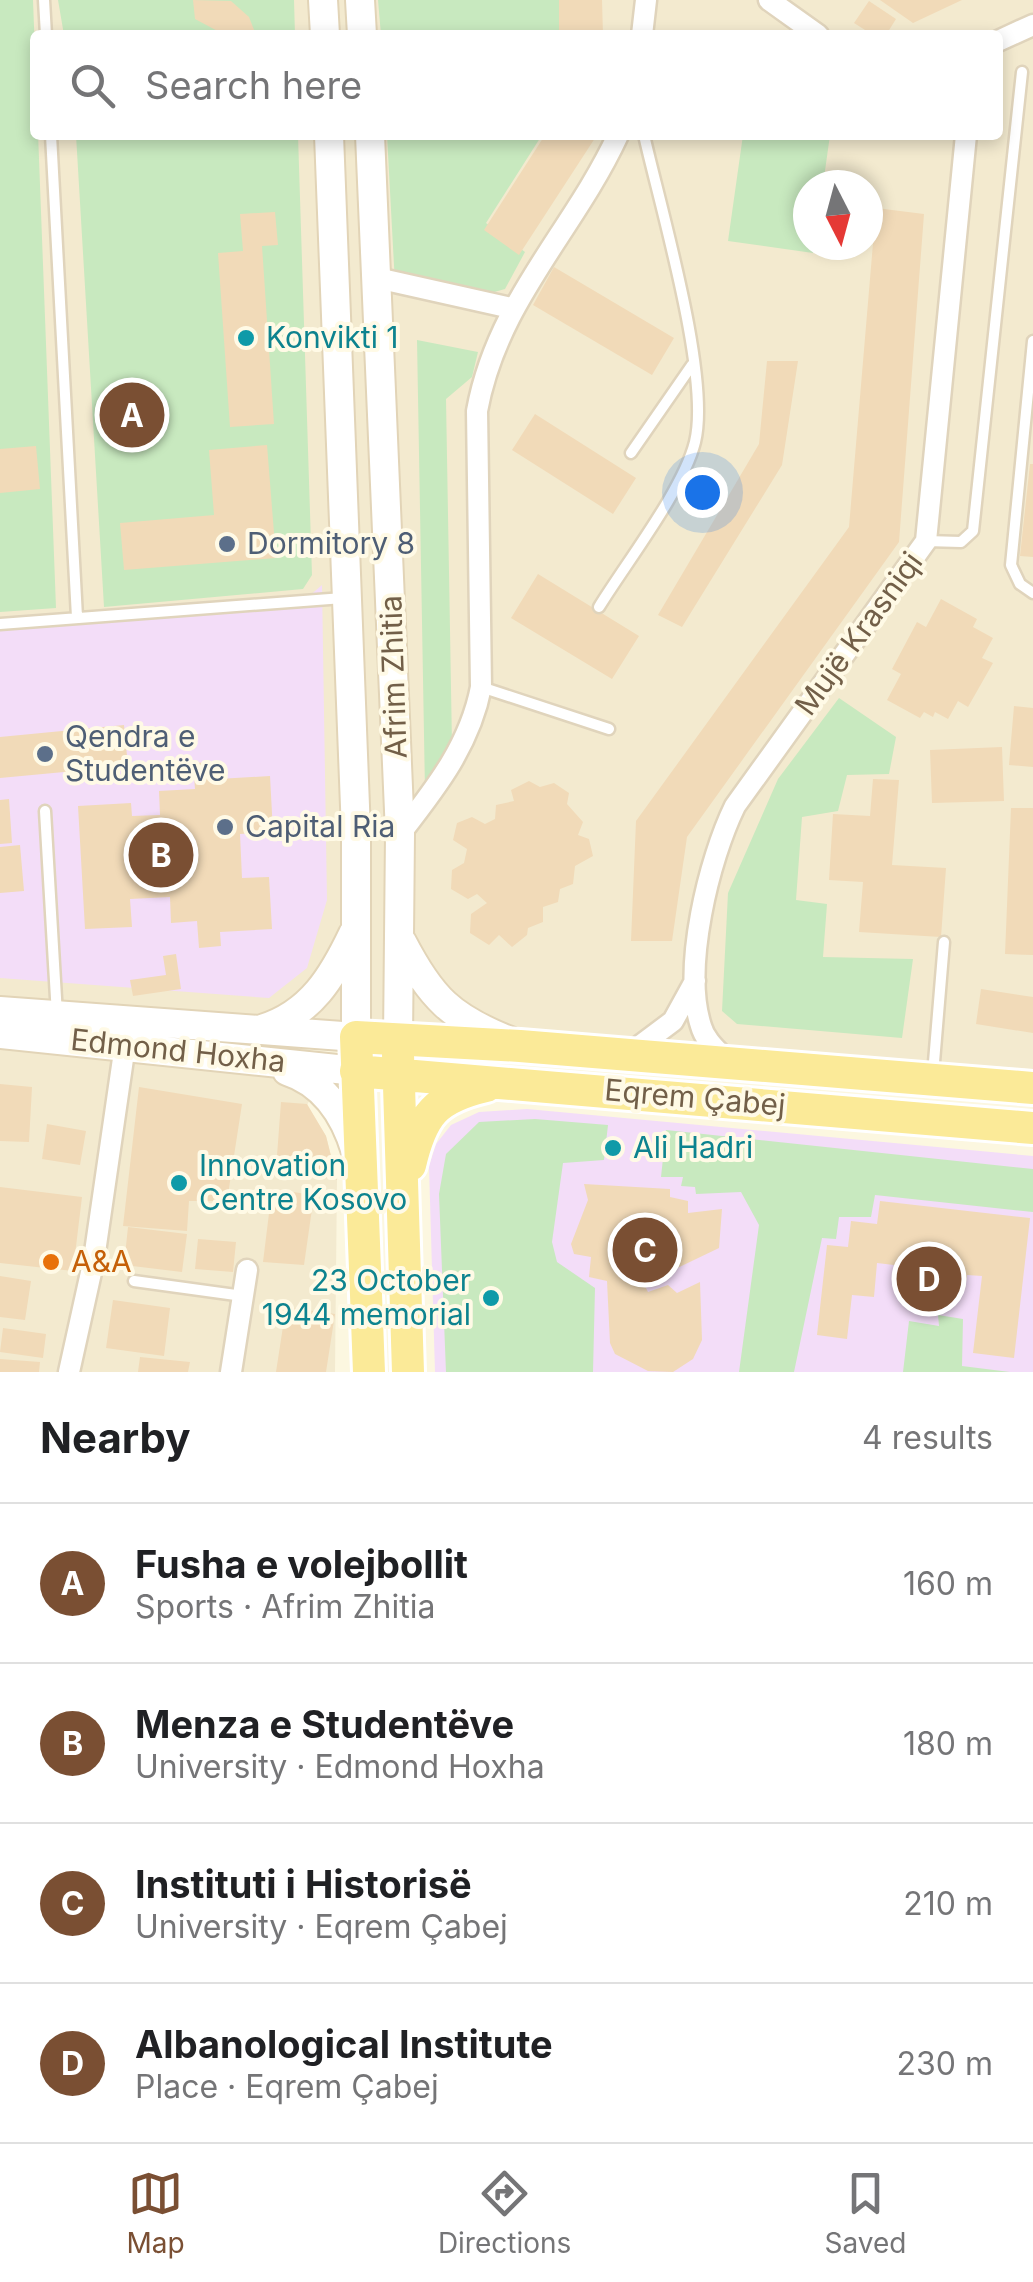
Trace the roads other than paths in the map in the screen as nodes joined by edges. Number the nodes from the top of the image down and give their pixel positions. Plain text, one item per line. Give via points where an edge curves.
1 (44, 0) edge
2 (323, 0) edge
3 (360, 0) edge
4 (646, 0) edge
5 (769, 0) edge
6 (1033, 26) edge
7 (46, 30) edge
8 (324, 30) edge
9 (362, 30) edge
10 (643, 30) edge
11 (811, 30) edge
12 (1003, 39) edge
13 (1022, 72) dead end
14 (51, 140) edge
15 (329, 140) edge
16 (370, 140) edge
17 (616, 140) edge
18 (645, 140) edge
19 (960, 140) edge
20 (377, 278) junction
21 (511, 308) junction
22 (1033, 341) edge
23 (693, 364) junction
24 (631, 453) dead end
25 (926, 541) junction
26 (1033, 593) edge
27 (344, 598) junction
28 (599, 607) dead end
29 (77, 618) junction
30 (0, 624) edge
31 (481, 687) junction
32 (609, 729) dead end
33 (45, 812) dead end
34 (400, 834) junction
35 (358, 923) junction
36 (399, 926) junction
37 (944, 942) dead end
38 (696, 979) junction
39 (0, 1011) edge
40 (57, 1016) junction
41 (0, 1034) edge
42 (356, 1037) junction
43 (398, 1040) junction
44 (126, 1045) junction
45 (252, 1045) junction
46 (520, 1046) junction
47 (627, 1055) junction
48 (730, 1064) junction
49 (356, 1071) junction
50 (398, 1073) junction
51 (932, 1080) junction
52 (517, 1082) junction
53 (1033, 1088) edge
54 (1033, 1128) edge
55 (362, 1171) junction
56 (402, 1204) junction
57 (247, 1270) dead end
58 (134, 1281) dead end
59 (243, 1296) junction
60 (69, 1372) edge
61 (231, 1372) edge
62 (368, 1372) edge
63 (408, 1372) edge

1 - 7 lane
2 - 8 main road
3 - 9 main road
4 - 10 street
5 - 11 street
6 - 12 street
13 - 25 lane via 973,532 960,542
14 - 29 lane
15 - 27 main road, Afrim Zhitia
16 - 20 main road, Afrim Zhitia
17 - 21 street
18 - 23 lane
19 - 25 street, Mujë Krasniqi
20 - 21 street
20 - 34 main road, Afrim Zhitia
21 - 31 street via 477,411
22 - 26 lane via 1010,565
23 - 24 lane
23 - 28 lane via 695,442
25 - 38 street, Mujë Krasniqi via 735,806 706,882
27 - 29 lane
27 - 35 main road, Afrim Zhitia
29 - 30 lane
31 - 32 lane
31 - 34 street via 459,751
33 - 40 lane
34 - 36 main road, Afrim Zhitia
35 - 42 main road, Afrim Zhitia
35 - 45 main road via 327,984
36 - 43 main road, Afrim Zhitia
36 - 46 main road via 434,997 465,1021
37 - 51 lane
38 - 47 street via 673,1021
38 - 48 street via 700,1024
39 - 40 main road, Edmond Hoxha
40 - 45 main road, Edmond Hoxha
41 - 44 main road, Edmond Hoxha
42 - 43 main road, Eqrem Çabej
42 - 45 main road, Edmond Hoxha
42 - 49 main road
43 - 46 main road, Eqrem Çabej
43 - 50 main road
44 - 45 main road, Edmond Hoxha
44 - 60 street via 94,1260
45 - 49 main road, Edmond Hoxha
45 - 55 main road via 318,1085 344,1122
46 - 47 main road, Eqrem Çabej
47 - 48 main road, Eqrem Çabej
48 - 51 main road, Eqrem Çabej
49 - 50 main road, Eqrem Çabej
49 - 55 main road
50 - 52 main road, Eqrem Çabej
50 - 56 main road
51 - 53 main road, Eqrem Çabej
52 - 54 main road, Eqrem Çabej
52 - 56 main road via 454,1094 424,1120
55 - 62 main road
56 - 63 main road
57 - 59 street
58 - 59 lane
59 - 61 street

